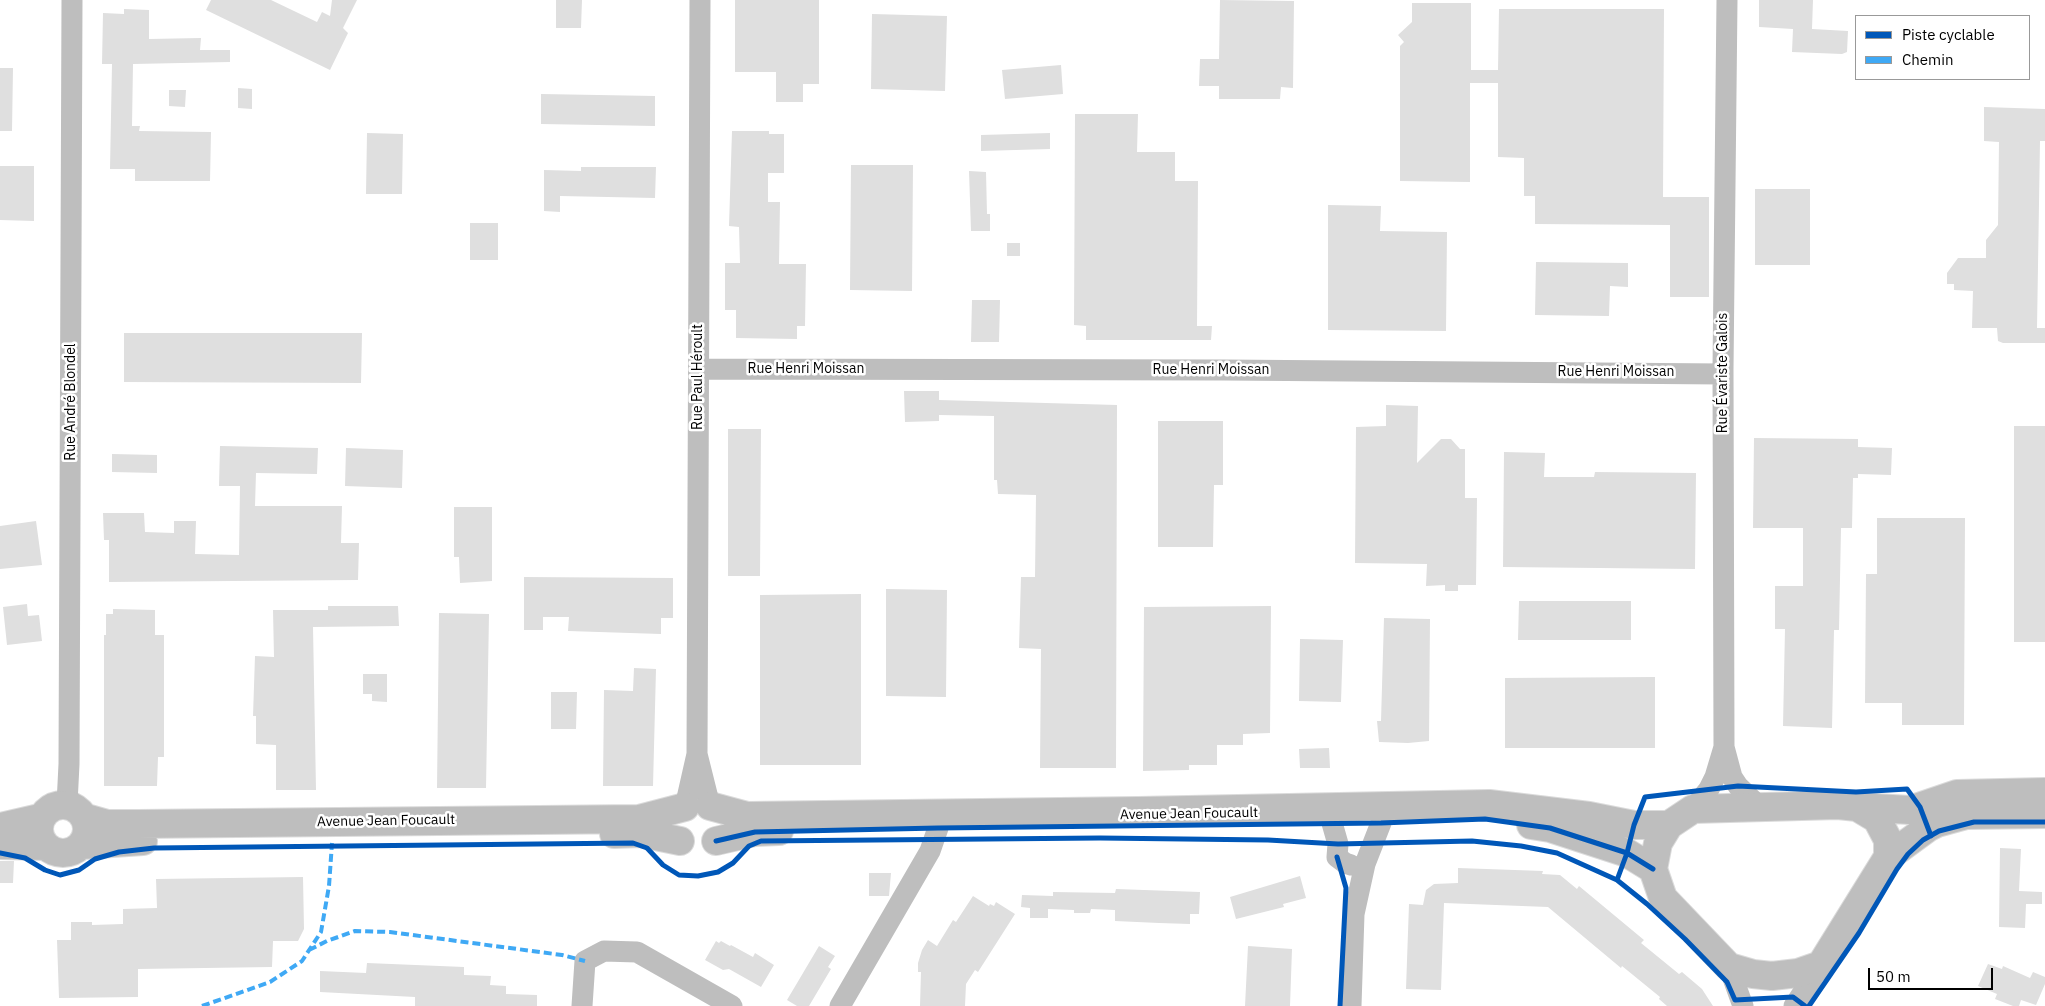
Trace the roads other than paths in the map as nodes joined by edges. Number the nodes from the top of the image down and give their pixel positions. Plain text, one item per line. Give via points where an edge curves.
1 (72, 0) edge
2 (700, 0) edge
3 (1727, 0) edge
4 (699, 369) junction
5 (1723, 374) junction
6 (1724, 747) junction
7 (2045, 792) edge
8 (697, 807) junction
9 (1760, 807) junction
10 (1857, 807) junction
11 (1693, 809) junction
12 (76, 811) junction
13 (2045, 814) edge
14 (40, 818) junction
15 (1332, 823) junction
16 (1381, 823) junction
17 (1669, 825) junction
18 (0, 827) edge
19 (938, 828) junction
20 (680, 841) junction
21 (716, 841) junction
22 (0, 845) edge
23 (82, 845) junction
24 (46, 846) junction
25 (1888, 857) junction
26 (1351, 865) dead end
27 (1654, 869) junction
28 (1821, 965) junction
29 (1729, 967) junction
30 (582, 1006) edge
31 (732, 1006) edge
32 (840, 1006) edge
33 (1351, 1006) edge
34 (1743, 1006) edge
35 (1794, 1006) edge

1 - 12 street, Rue André Blondel via 70,764
2 - 4 street, Rue Paul Héroult
3 - 5 street, Rue Évariste Galois
4 - 5 street, Rue Henri Moissan
4 - 8 street, Rue Paul Héroult
5 - 6 street, Rue Évariste Galois
6 - 9 street, Rue Évariste Galois via 1732,777
6 - 11 street, Rue Évariste Galois via 1715,777
7 - 10 main road via 1957,794 1910,810
8 - 12 main road, Avenue Jean Foucault via 639,819 137,824 107,824
8 - 17 main road, Avenue Jean Foucault via 746,816 1489,804 1634,825
8 - 20 main road via 680,811 675,823 676,836
8 - 21 main road via 719,816 720,835
9 - 10 main road
9 - 11 main road
10 - 25 main road via 1877,819 1888,840
11 - 17 main road
12 - 14 main road via 51,807
12 - 23 main road via 88,832
13 - 25 main road via 1966,815 1929,827
14 - 18 main road
14 - 24 main road via 38,833
15 - 16 main road, Avenue Jean Foucault
15 - 19 main road, Avenue Jean Foucault
15 - 26 street via 1338,844 1337,857
16 - 27 main road, Avenue Jean Foucault via 1485,819 1550,828 1627,853
16 - 33 street via 1365,864 1354,914
17 - 27 main road via 1658,843
19 - 21 main road, Avenue Jean Foucault via 755,832
19 - 32 street via 930,851
20 - 21 main road via 688,848 698,850
20 - 23 main road, Avenue Jean Foucault via 641,833 137,841
22 - 24 main road
23 - 24 main road via 63,853
25 - 28 main road
27 - 29 main road via 1662,898
28 - 29 main road via 1798,973 1772,976
28 - 35 street
29 - 34 street
30 - 31 street via 585,961 604,951 637,952

